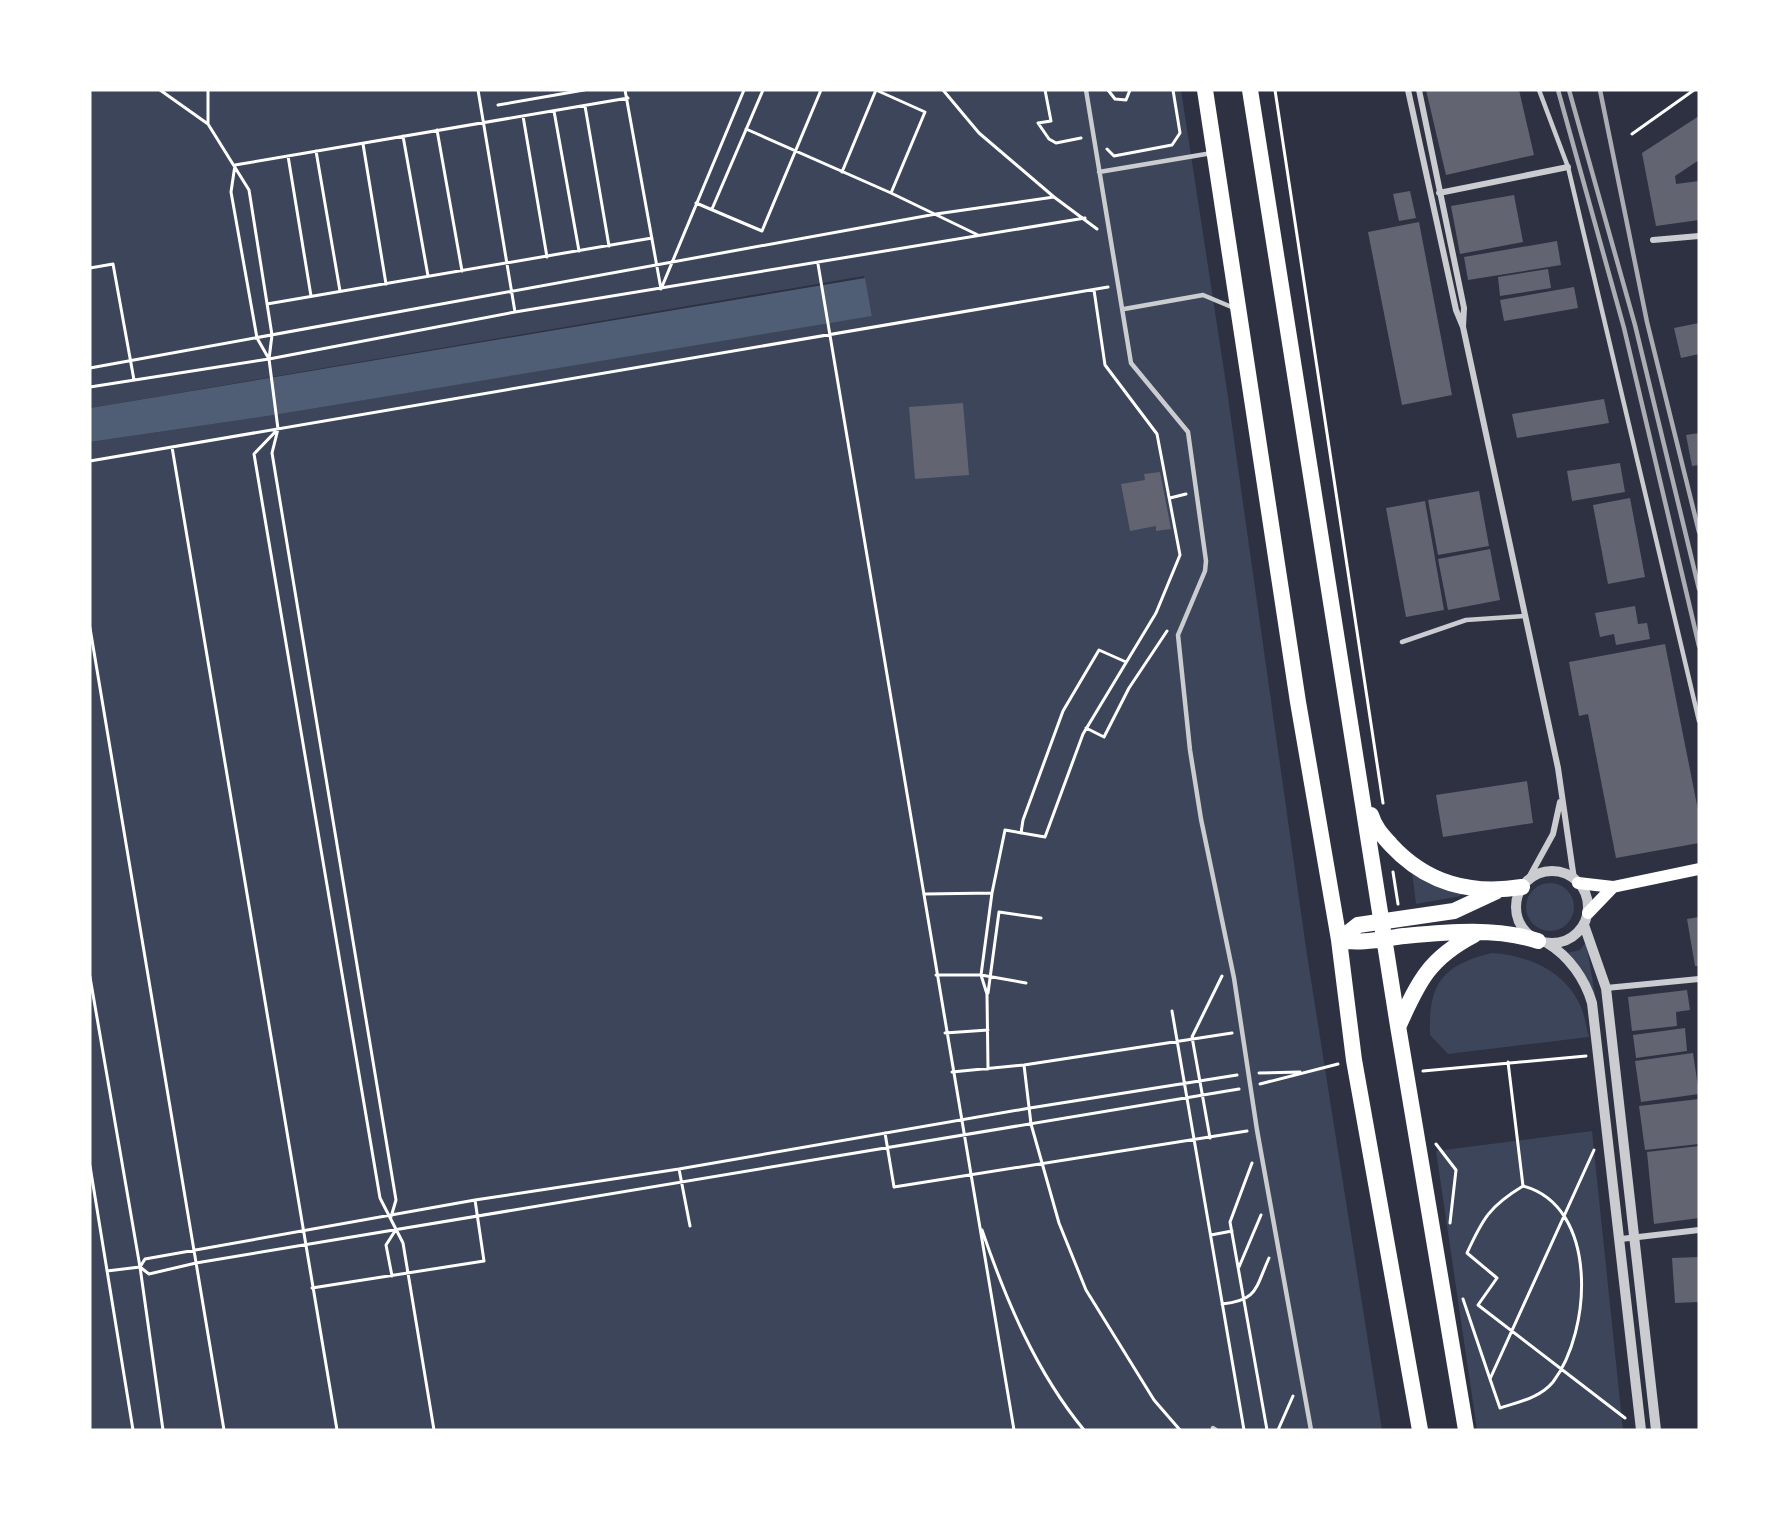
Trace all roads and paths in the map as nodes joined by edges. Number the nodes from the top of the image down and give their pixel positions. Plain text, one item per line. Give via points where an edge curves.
1 (160, 90) edge
2 (478, 90) edge
3 (584, 90) edge
4 (625, 90) edge
5 (744, 90) edge
6 (763, 90) edge
7 (820, 90) edge
8 (876, 90) edge
9 (943, 90) edge
10 (1046, 90) edge
11 (1086, 90) edge
12 (1108, 90) edge
13 (1130, 90) edge
14 (1173, 90) edge
15 (1205, 90) edge
16 (1250, 90) edge
17 (1275, 90) edge
18 (1408, 90) edge
19 (1419, 90) edge
20 (1539, 90) edge
21 (1696, 90) edge
22 (207, 91) edge
23 (628, 98) junction
24 (498, 105) dead end
25 (585, 106) junction
26 (554, 111) junction
27 (523, 116) junction
28 (484, 122) junction
29 (208, 124) junction
30 (746, 129) junction
31 (437, 130) junction
32 (1080, 130) dead end
33 (1632, 134) dead end
34 (403, 136) junction
35 (363, 143) junction
36 (1107, 148) dead end
37 (316, 151) junction
38 (795, 151) junction
39 (1214, 152) junction
40 (288, 156) junction
41 (1434, 160) junction
42 (1424, 162) junction
43 (235, 165) junction
44 (1568, 167) junction
45 (842, 172) junction
46 (1099, 172) junction
47 (891, 193) junction
48 (1439, 193) junction
49 (1054, 197) junction
50 (696, 203) junction
51 (712, 209) junction
52 (936, 214) junction
53 (1085, 218) junction
54 (978, 235) junction
55 (1699, 236) edge
56 (652, 238) junction
57 (1100, 240) dead end
58 (1653, 240) dead end
59 (609, 246) junction
60 (579, 251) junction
61 (547, 257) junction
62 (672, 262) junction
63 (506, 264) junction
64 (818, 264) junction
65 (657, 265) junction
66 (90, 268) edge
67 (462, 271) junction
68 (1107, 275) dead end
69 (428, 277) junction
70 (386, 284) junction
71 (661, 289) junction
72 (1094, 290) junction
73 (340, 291) junction
74 (511, 291) junction
75 (311, 296) junction
76 (267, 304) junction
77 (1124, 309) junction
78 (1239, 310) junction
79 (515, 312) junction
80 (1463, 327) junction
81 (831, 334) junction
82 (272, 335) junction
83 (256, 338) junction
84 (269, 359) junction
85 (131, 360) junction
86 (90, 368) edge
87 (134, 380) junction
88 (90, 387) edge
89 (278, 429) junction
90 (172, 447) junction
91 (90, 460) edge
92 (1185, 483) dead end
93 (1170, 498) junction
94 (1525, 616) junction
95 (1171, 623) dead end
96 (90, 628) edge
97 (1402, 642) dead end
98 (1126, 662) junction
99 (1699, 721) edge
100 (1086, 728) junction
101 (1558, 768) junction
102 (1380, 784) dead end
103 (1361, 789) junction
104 (1021, 833) junction
105 (1699, 869) edge
106 (1576, 881) junction
107 (1524, 885) junction
108 (1613, 887) junction
109 (1497, 891) junction
110 (992, 892) junction
111 (924, 894) junction
112 (1041, 918) dead end
113 (1586, 919) junction
114 (1382, 921) junction
115 (1478, 933) junction
116 (1386, 939) junction
117 (1339, 940) junction
118 (1543, 942) junction
119 (936, 975) junction
120 (981, 975) junction
121 (90, 977) edge
122 (992, 978) junction
123 (1699, 979) edge
124 (1026, 983) dead end
125 (1225, 983) dead end
126 (1606, 988) junction
127 (987, 994) junction
128 (1172, 1011) dead end
129 (1232, 1023) dead end
130 (1398, 1026) junction
131 (988, 1030) junction
132 (945, 1033) junction
133 (1233, 1033) junction
134 (1192, 1037) junction
135 (1178, 1040) junction
136 (1235, 1043) dead end
137 (1598, 1055) junction
138 (1354, 1060) junction
139 (1508, 1062) junction
140 (1024, 1065) junction
141 (988, 1069) junction
142 (1423, 1071) dead end
143 (952, 1072) junction
144 (1308, 1072) junction
145 (1248, 1073) junction
146 (1199, 1081) junction
147 (1185, 1083) junction
148 (1251, 1087) junction
149 (1202, 1095) junction
150 (1187, 1097) junction
151 (1030, 1108) junction
152 (963, 1120) junction
153 (1248, 1120) dead end
154 (1031, 1124) junction
155 (1607, 1124) junction
156 (1250, 1131) junction
157 (885, 1133) junction
158 (965, 1136) junction
159 (1210, 1138) junction
160 (1195, 1140) junction
161 (1251, 1140) dead end
162 (888, 1149) junction
163 (1254, 1157) dead end
164 (1043, 1164) junction
165 (90, 1166) edge
166 (680, 1169) junction
167 (971, 1176) junction
168 (682, 1183) junction
169 (1523, 1186) junction
170 (475, 1200) junction
171 (1565, 1215) junction
172 (391, 1217) junction
173 (477, 1218) junction
174 (979, 1220) junction
175 (1264, 1222) dead end
176 (690, 1226) dead end
177 (1699, 1230) edge
178 (303, 1231) junction
179 (395, 1231) junction
180 (1232, 1232) junction
181 (1210, 1235) junction
182 (1635, 1238) junction
183 (1621, 1239) junction
184 (305, 1245) junction
185 (194, 1249) junction
186 (1270, 1256) dead end
187 (196, 1263) junction
188 (140, 1267) junction
189 (1238, 1268) junction
190 (107, 1271) junction
191 (408, 1274) junction
192 (392, 1276) junction
193 (312, 1288) junction
194 (1460, 1292) dead end
195 (1244, 1302) junction
196 (1222, 1304) junction
197 (1512, 1332) junction
198 (1561, 1369) junction
199 (1490, 1379) junction
200 (1295, 1407) dead end
201 (1637, 1427) edge
202 (133, 1430) edge
203 (164, 1430) edge
204 (224, 1430) edge
205 (337, 1430) edge
206 (434, 1430) edge
207 (1014, 1430) edge
208 (1084, 1430) edge
209 (1180, 1430) edge
210 (1244, 1430) edge
211 (1267, 1430) edge
212 (1278, 1430) edge
213 (1311, 1430) edge
214 (1420, 1430) edge
215 (1466, 1430) edge
216 (1656, 1430) edge

1 - 29 path
2 - 28 path
3 - 24 path
4 - 23 path
5 - 50 path
6 - 30 path
7 - 38 path
8 - 45 path
8 - 47 path via 925,111
9 - 49 path via 979,133
10 - 32 path via 1051,121 1038,123 1042,132 1056,143 1081,140
11 - 46 lane
12 - 13 path via 1115,99 1126,100
14 - 36 path via 1180,134 1172,145 1114,156
15 - 39 highway
16 - 103 highway
17 - 102 path
18 - 42 street
19 - 41 street
20 - 44 lane
21 - 33 path
22 - 29 path
23 - 25 path
23 - 56 path
25 - 26 path
25 - 59 path
26 - 27 path
26 - 60 path
27 - 28 path
27 - 61 path
28 - 31 path
28 - 63 path
29 - 43 path
30 - 38 path
30 - 51 path
31 - 34 path
31 - 67 path
34 - 35 path
34 - 69 path
35 - 37 path
35 - 70 path
37 - 40 path
37 - 73 path
38 - 45 path
38 - 51 path via 762,231
39 - 46 lane
39 - 78 highway
40 - 43 path
40 - 75 path
41 - 42 street
41 - 48 street
42 - 80 street
43 - 76 path via 249,190
43 - 83 path via 231,192
44 - 48 street
44 - 99 lane
45 - 47 path
46 - 77 lane
47 - 52 path
48 - 80 street via 1464,309
49 - 52 path
49 - 53 path
50 - 51 path
50 - 62 path
52 - 54 path
52 - 62 path
53 - 54 path
53 - 57 path via 1097,229
54 - 64 path
55 - 58 street
56 - 59 path
56 - 65 path
59 - 60 path
60 - 61 path
61 - 63 path
62 - 65 path
62 - 71 path
63 - 67 path
63 - 74 path
64 - 71 path
64 - 81 path
65 - 71 path
65 - 74 path
66 - 85 path via 113,264
67 - 69 path
68 - 72 path via 1110,287
69 - 70 path
70 - 73 path
71 - 79 path
72 - 81 path
72 - 93 path via 1105,365 1157,434
73 - 75 path
74 - 79 path
74 - 82 path
75 - 76 path
76 - 82 path
77 - 78 lane via 1203,294
77 - 145 lane via 1131,363 1188,432 1206,561 1178,635 1191,761 1234,978
78 - 117 highway
79 - 84 path
80 - 94 street
81 - 89 path
81 - 111 path
82 - 83 path
82 - 84 path
83 - 84 path
83 - 85 path
84 - 87 path
84 - 89 path
85 - 86 path
85 - 87 path
87 - 88 path
89 - 90 path
89 - 172 path via 272,453 396,1200
89 - 172 path via 254,454 380,1198
90 - 91 path
90 - 178 path
92 - 93 path via 1187,494
93 - 98 path via 1180,555 1156,613
94 - 97 lane via 1466,620
94 - 101 street
95 - 100 path via 1129,688 1104,737
96 - 185 path
98 - 100 path
98 - 104 path via 1099,650 1063,711
100 - 104 path via 1045,837
101 - 106 street
101 - 107 street via 1560,804 1556,824
103 - 109 highway via 1375,827 1427,876 1464,887
103 - 114 highway
104 - 110 path via 1005,830
105 - 108 main road
106 - 107 street via 1552,871 1533,876
106 - 108 main road
106 - 113 street via 1588,899
107 - 109 highway
107 - 118 street via 1516,902 1516,913 1526,933
108 - 113 main road
109 - 114 highway via 1454,911
110 - 111 path
110 - 120 path
111 - 119 path
112 - 122 path via 999,912
113 - 118 street via 1567,941
113 - 126 street
114 - 116 highway
114 - 117 highway via 1358,925
115 - 116 highway
115 - 118 highway via 1514,933
115 - 130 highway via 1437,957
116 - 117 highway
116 - 130 highway
117 - 138 highway
118 - 137 street via 1571,964 1588,991
119 - 120 path
119 - 132 path
120 - 122 path
120 - 127 path
121 - 188 path
122 - 124 path
122 - 127 path
123 - 126 street
125 - 134 path via 1223,973
126 - 182 street
127 - 131 path
128 - 135 path
129 - 133 path
130 - 215 highway
131 - 132 path
131 - 141 path
132 - 143 path
133 - 134 path
133 - 136 path
134 - 135 path
134 - 146 path
135 - 140 path
135 - 147 path
137 - 139 path
137 - 155 street
138 - 144 path
138 - 214 highway
139 - 142 path
139 - 169 path
140 - 141 path
140 - 151 path
141 - 143 path
143 - 152 path
144 - 145 path
144 - 148 path
145 - 148 lane
146 - 147 path
146 - 149 path
146 - 149 path via 1241,1074 1243,1088
147 - 150 path
147 - 151 path
148 - 213 lane
149 - 150 path
149 - 159 path
150 - 154 path
150 - 160 path
151 - 152 path
151 - 154 path
152 - 157 path
152 - 158 path
153 - 156 path
154 - 158 path
154 - 164 path
155 - 171 path
155 - 183 street
156 - 159 path
156 - 161 path
157 - 162 path
157 - 166 path
158 - 162 path
158 - 167 path
159 - 160 path
160 - 164 path
160 - 181 path
162 - 167 path via 894,1187
162 - 168 path
163 - 180 path via 1230,1222
164 - 167 path
164 - 209 path via 1059,1223 1086,1290 1154,1400
165 - 190 path
166 - 168 path
166 - 170 path
167 - 174 path
168 - 173 path
168 - 176 path
169 - 171 path via 1546,1194
169 - 197 path via 1493,1207 1467,1253 1497,1278 1478,1305
170 - 172 path
170 - 173 path
171 - 197 path
171 - 198 path via 1573,1234 1582,1286 1575,1336
172 - 178 path
172 - 179 path
173 - 179 path
173 - 191 path via 484,1261
174 - 207 path
174 - 208 path via 1029,1343 1066,1409
175 - 189 path via 1262,1211
177 - 182 street
178 - 184 path
178 - 185 path
179 - 184 path
179 - 191 path via 403,1243
179 - 192 path via 386,1245
180 - 181 path
180 - 189 path
181 - 196 path
182 - 183 street
182 - 216 street
183 - 201 street
184 - 187 path
184 - 193 path
185 - 187 path
185 - 188 path via 145,1259
186 - 195 path via 1252,1295
187 - 188 path via 149,1274
187 - 204 path
188 - 190 path
188 - 203 path
189 - 195 path
190 - 202 path
191 - 192 path
191 - 206 path
192 - 193 path
193 - 205 path
194 - 199 path
195 - 196 path
195 - 211 path
196 - 210 path
197 - 198 path
197 - 199 path
198 - 199 path via 1536,1396 1500,1408
198 - 201 path
200 - 212 path via 1293,1395

